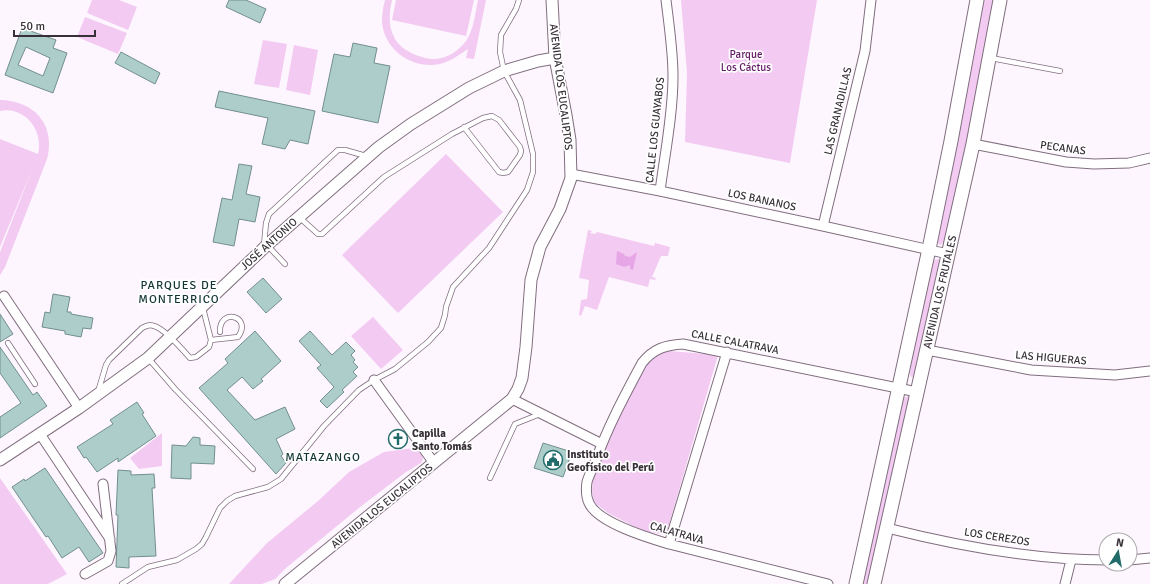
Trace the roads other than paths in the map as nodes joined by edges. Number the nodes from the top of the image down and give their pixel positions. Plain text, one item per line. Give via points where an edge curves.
1 (519, 0) edge
2 (552, 0) edge
3 (666, 0) edge
4 (871, 0) edge
5 (977, 0) edge
6 (1000, 0) edge
7 (555, 58) junction
8 (990, 58) junction
9 (504, 71) junction
10 (1060, 71) dead end
11 (464, 127) junction
12 (973, 144) junction
13 (368, 157) junction
14 (1150, 158) edge
15 (571, 174) junction
16 (660, 191) junction
17 (299, 217) junction
18 (823, 226) junction
19 (266, 246) junction
20 (928, 249) junction
21 (948, 254) junction
22 (285, 264) dead end
23 (4, 296) dead end
24 (203, 306) junction
25 (220, 332) dead end
26 (170, 337) junction
27 (211, 340) junction
28 (8, 343) dead end
29 (927, 350) junction
30 (727, 352) junction
31 (148, 358) junction
32 (1150, 371) edge
33 (374, 380) junction
34 (35, 384) dead end
35 (898, 388) junction
36 (917, 392) junction
37 (97, 396) junction
38 (512, 399) junction
39 (79, 408) junction
40 (541, 413) junction
41 (40, 434) junction
42 (602, 444) junction
43 (0, 460) edge
44 (434, 463) junction
45 (253, 469) dead end
46 (490, 478) dead end
47 (103, 484) dead end
48 (887, 528) junction
49 (110, 539) junction
50 (669, 544) junction
51 (1150, 558) edge
52 (1138, 559) edge
53 (1071, 560) junction
54 (1098, 560) edge
55 (85, 574) dead end
56 (122, 584) edge
57 (286, 584) edge
58 (828, 584) edge
59 (856, 584) edge
60 (874, 584) edge
61 (1065, 584) edge

1 - 9 lane via 501,35 500,52
2 - 7 street, AVENIDA LOS EUCALIPTOS
3 - 16 street, CALLE LOS GUAYABOS via 673,75
4 - 18 street, LAS GRANADILLAS via 865,51
5 - 20 main road, AVENIDA LOS FRUTALES
6 - 8 main road, AVENIDA LOS FRUTALES
7 - 9 street, JOSÉ ANTONIO
7 - 15 street, AVENIDA LOS EUCALIPTOS via 570,140
8 - 10 lane
8 - 12 main road, AVENIDA LOS FRUTALES
9 - 13 street, JOSÉ ANTONIO via 469,88 423,116
9 - 33 lane via 520,100 533,154 534,172 527,190 489,248 452,287 441,328 395,370
11 - 11 lane via 499,172 508,172 521,151 499,120 492,116
11 - 17 lane via 384,177 322,234 318,234
12 - 14 street, PECANAS via 1066,162 1129,163
12 - 21 main road, AVENIDA LOS FRUTALES
13 - 17 street, JOSÉ ANTONIO
13 - 19 lane via 338,150 269,214 266,223
15 - 16 street, LOS BANANOS
15 - 38 street, AVENIDA LOS EUCALIPTOS via 560,209 540,247 531,280 522,378
16 - 18 street, LOS BANANOS
17 - 19 street, JOSÉ ANTONIO
18 - 20 street, LOS BANANOS
19 - 22 lane
19 - 24 street, JOSÉ ANTONIO
20 - 21 street, LOS BANANOS
20 - 35 main road, AVENIDA LOS FRUTALES
21 - 29 main road, AVENIDA LOS FRUTALES
23 - 39 street
24 - 26 street, JOSÉ ANTONIO
24 - 27 lane
25 - 27 lane via 222,322 231,316 242,325 238,337
26 - 27 lane via 190,358 209,347
26 - 31 street, JOSÉ ANTONIO
26 - 37 lane via 154,326 142,328 109,360
28 - 34 lane
29 - 32 street, LAS HIGUERAS via 1031,370 1115,375
29 - 36 main road, AVENIDA LOS FRUTALES
30 - 35 street, CALLE CALATRAVA
30 - 42 street, CALLE CALATRAVA via 670,344 650,354 642,363
30 - 50 street
31 - 37 street, JOSÉ ANTONIO
31 - 45 lane
33 - 44 street
33 - 56 lane via 359,390 324,426 282,478 268,487 227,500 220,508 202,544 196,549 177,560 148,567
35 - 36 street, CALLE CALATRAVA
35 - 59 main road, AVENIDA LOS FRUTALES
36 - 48 main road, AVENIDA LOS FRUTALES
37 - 39 street, JOSÉ ANTONIO
38 - 40 street
38 - 44 street, AVENIDA LOS EUCALIPTOS
39 - 41 street, JOSÉ ANTONIO
40 - 42 street
40 - 46 lane via 515,424
41 - 43 street, JOSÉ ANTONIO
41 - 49 street
42 - 50 street, CALATRAVA via 586,492 593,510 614,524
44 - 57 street, AVENIDA LOS EUCALIPTOS
47 - 49 street
48 - 53 street, LOS CEREZOS via 978,548
48 - 60 main road, AVENIDA LOS FRUTALES
49 - 55 street via 108,561
50 - 58 street, CALATRAVA
51 - 52 street
53 - 54 street, LOS CEREZOS
53 - 61 street

